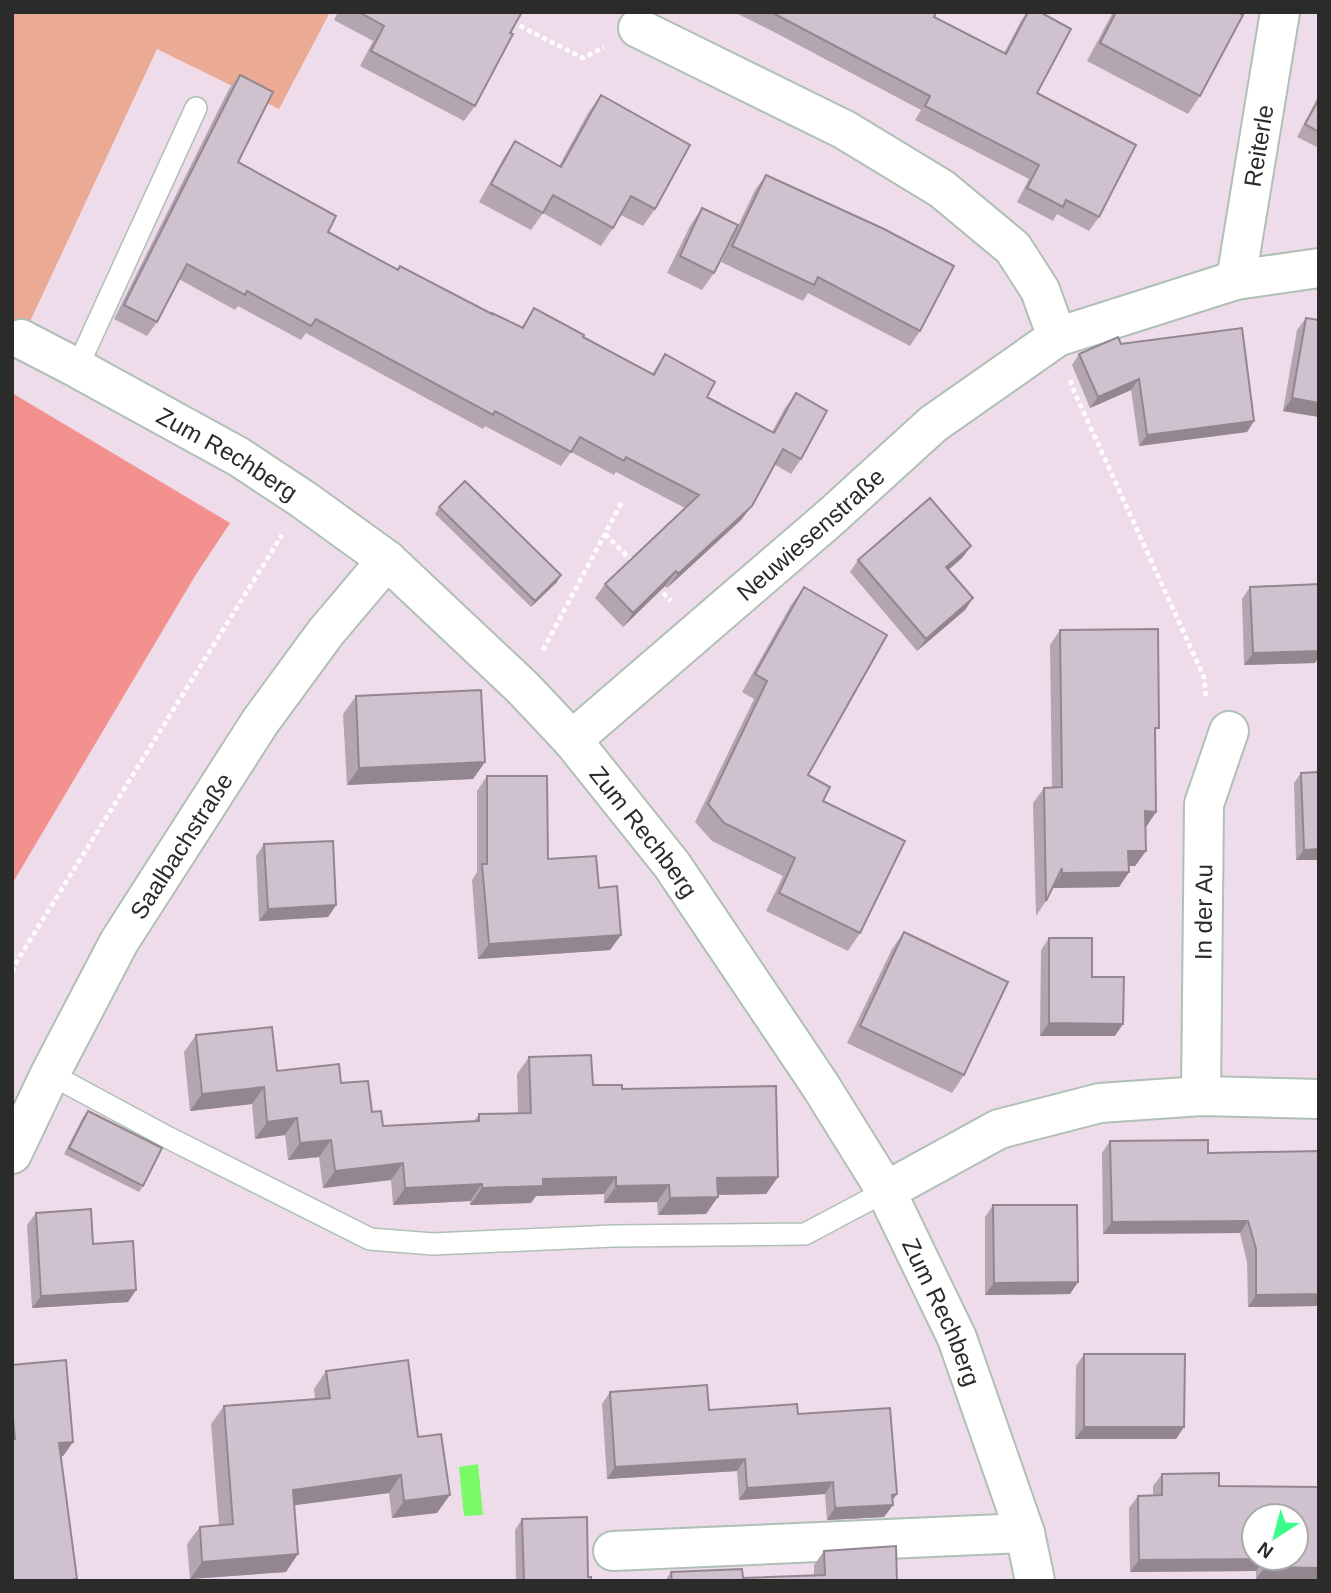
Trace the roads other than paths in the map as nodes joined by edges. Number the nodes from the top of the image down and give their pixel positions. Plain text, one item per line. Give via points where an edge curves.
1 (1280, 12) edge
2 (639, 20) edge
3 (196, 108) dead end
4 (1319, 268) edge
5 (1236, 280) junction
6 (1057, 337) junction
7 (21, 339) dead end
8 (76, 368) junction
9 (387, 560) junction
10 (1229, 731) road end
11 (572, 740) junction
12 (50, 1074) junction
13 (1201, 1096) junction
14 (1319, 1099) edge
15 (12, 1154) edge
16 (886, 1191) junction
17 (1026, 1533) junction
18 (612, 1551) dead end
19 (1035, 1581) edge

1 - 5 street, Reiterle
2 - 6 street via 845,130 942,189 1013,248 1040,290
3 - 8 lane
4 - 5 street, Neuwiesenstraße
5 - 6 street, Neuwiesenstraße
6 - 11 street, Neuwiesenstraße via 933,424
7 - 8 street, Zum Rechberg
8 - 9 street, Zum Rechberg via 239,457
9 - 11 street, Zum Rechberg
9 - 12 street, Saalbachstraße via 326,632 260,722 119,942
10 - 13 street, In der Au via 1204,804
11 - 16 street, Zum Rechberg via 672,865 820,1084
12 - 15 street, Saalbachstraße
12 - 16 lane via 370,1239 433,1244 805,1234
13 - 14 street
13 - 16 street via 1100,1103 999,1129
16 - 17 street, Zum Rechberg via 957,1338
17 - 18 street
17 - 19 street, Zum Rechberg

